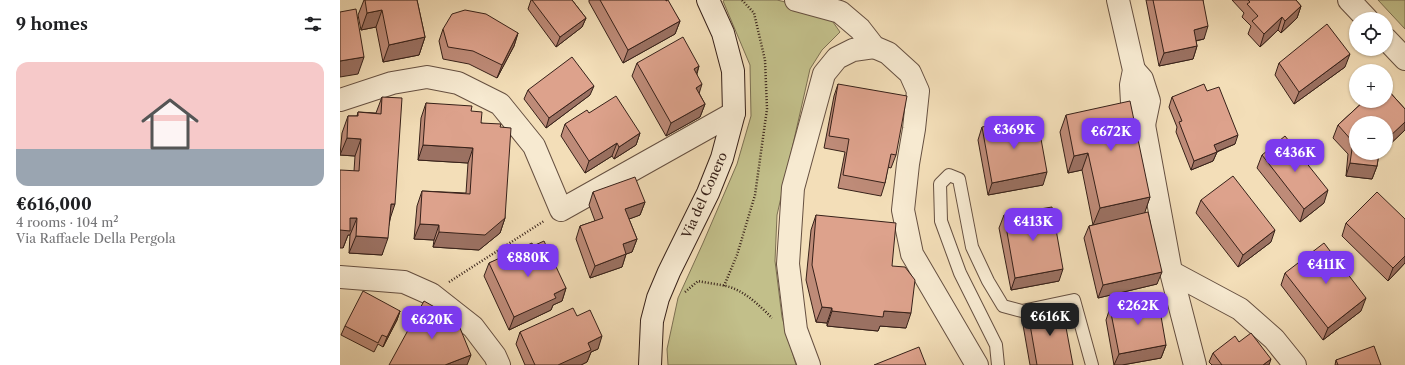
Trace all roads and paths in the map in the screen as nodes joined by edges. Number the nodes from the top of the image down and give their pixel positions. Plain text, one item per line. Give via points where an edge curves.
1 (708, 0) edge
2 (742, 0) edge
3 (796, 0) edge
4 (1118, 0) edge
5 (1349, 0) edge
6 (1360, 12) edge
7 (1393, 46) edge
8 (874, 47) junction
9 (1405, 59) edge
10 (340, 100) edge
11 (734, 113) junction
12 (561, 210) junction
13 (1171, 272) junction
14 (340, 277) edge
15 (724, 286) junction
16 (431, 294) junction
17 (683, 294) dead end
18 (762, 308) dead end
19 (499, 365) edge
20 (650, 365) edge
21 (809, 365) edge
22 (977, 365) edge
23 (998, 365) edge
24 (1092, 365) edge
25 (1195, 365) edge
26 (1295, 365) edge

1 - 11 street, Via del Conero via 724,33 733,71
2 - 15 path via 754,13 765,60 767,109 755,195 737,255
3 - 8 street via 840,12 860,29
4 - 13 street via 1134,70 1142,80 1149,101 1144,125
5 - 6 street
7 - 9 street
8 - 21 street via 853,50 838,58 824,74 793,188 788,264 796,330
8 - 22 street via 888,53 910,73 918,91 903,210 912,254
10 - 12 street via 392,83 427,77 458,83 500,104 534,146
11 - 12 street
11 - 20 street, Via del Conero via 722,158 708,193 658,298 652,321
12 - 16 path
13 - 25 street
13 - 26 street via 1240,309 1274,339
14 - 16 street via 404,282
15 - 17 path via 698,281
15 - 18 path via 739,291
16 - 19 street via 473,326
23 - 24 lane via 996,345 960,273 941,221 940,184 949,175 958,179 972,246 1003,306 1022,311 1074,300

